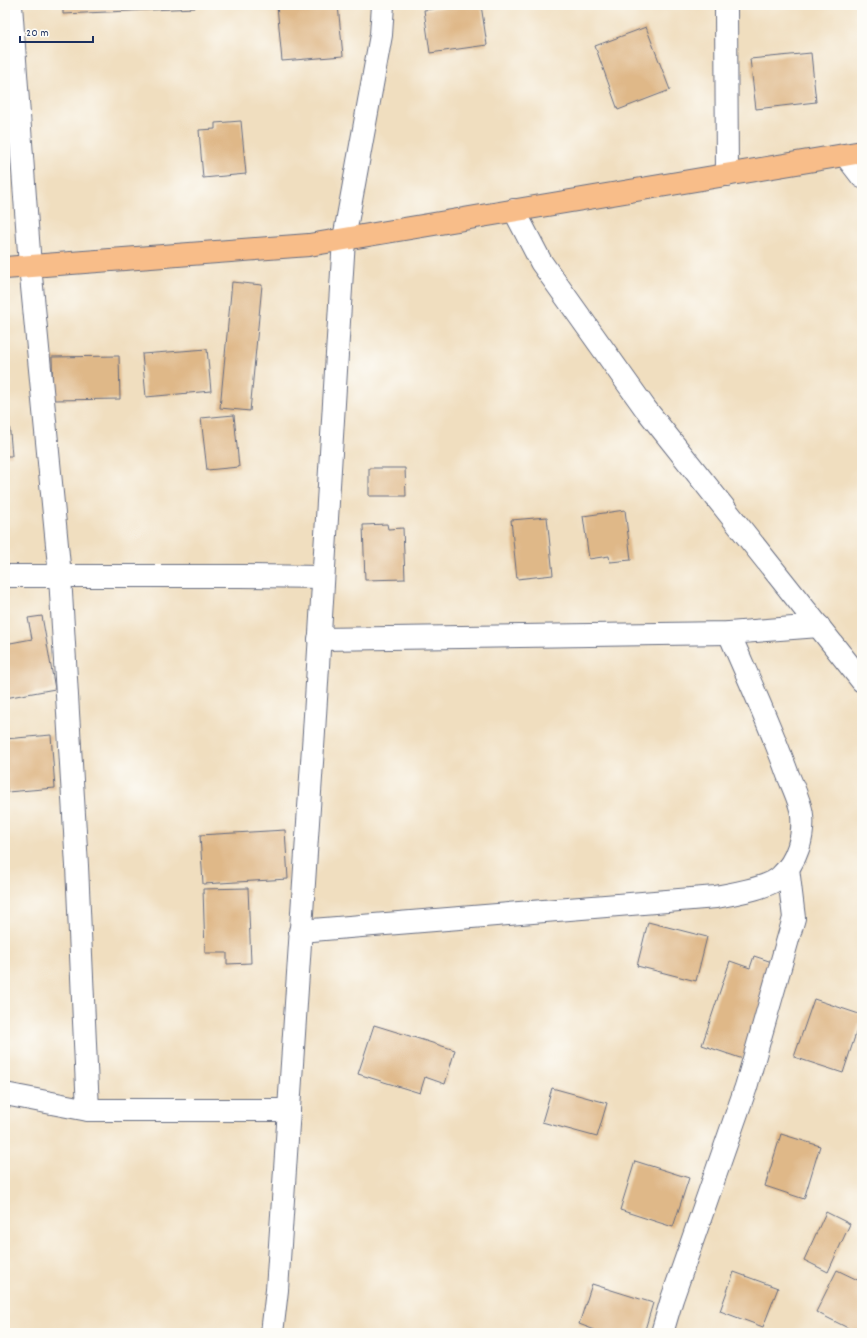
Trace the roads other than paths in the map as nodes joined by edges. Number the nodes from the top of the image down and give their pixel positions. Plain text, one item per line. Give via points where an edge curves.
1 (11, 5) edge
2 (383, 5) edge
3 (726, 5) edge
4 (853, 153) edge
5 (726, 175) junction
6 (862, 177) edge
7 (514, 210) junction
8 (344, 239) junction
9 (30, 266) junction
10 (5, 268) edge
11 (5, 576) edge
12 (60, 576) junction
13 (323, 577) junction
14 (819, 626) junction
15 (729, 633) junction
16 (319, 639) junction
17 (862, 681) edge
18 (788, 868) junction
19 (300, 931) junction
20 (5, 1094) edge
21 (88, 1110) junction
22 (289, 1110) junction
23 (276, 1332) edge
24 (662, 1333) edge

1 - 9 street
2 - 8 street via 381,35
3 - 5 street
4 - 5 main road
4 - 6 street
5 - 7 main road
7 - 8 main road
7 - 14 street via 541,262 644,408
8 - 9 main road via 309,245
8 - 13 street
9 - 10 main road
9 - 12 street
11 - 12 street
12 - 13 street
12 - 21 street
13 - 16 street
14 - 15 street
14 - 17 street
15 - 16 street
15 - 18 street via 778,746 802,813 803,830 799,847
16 - 19 street
18 - 19 street via 781,877 771,883 716,897
18 - 24 street via 794,918 746,1087
19 - 22 street
20 - 21 street
21 - 22 street
22 - 23 street

